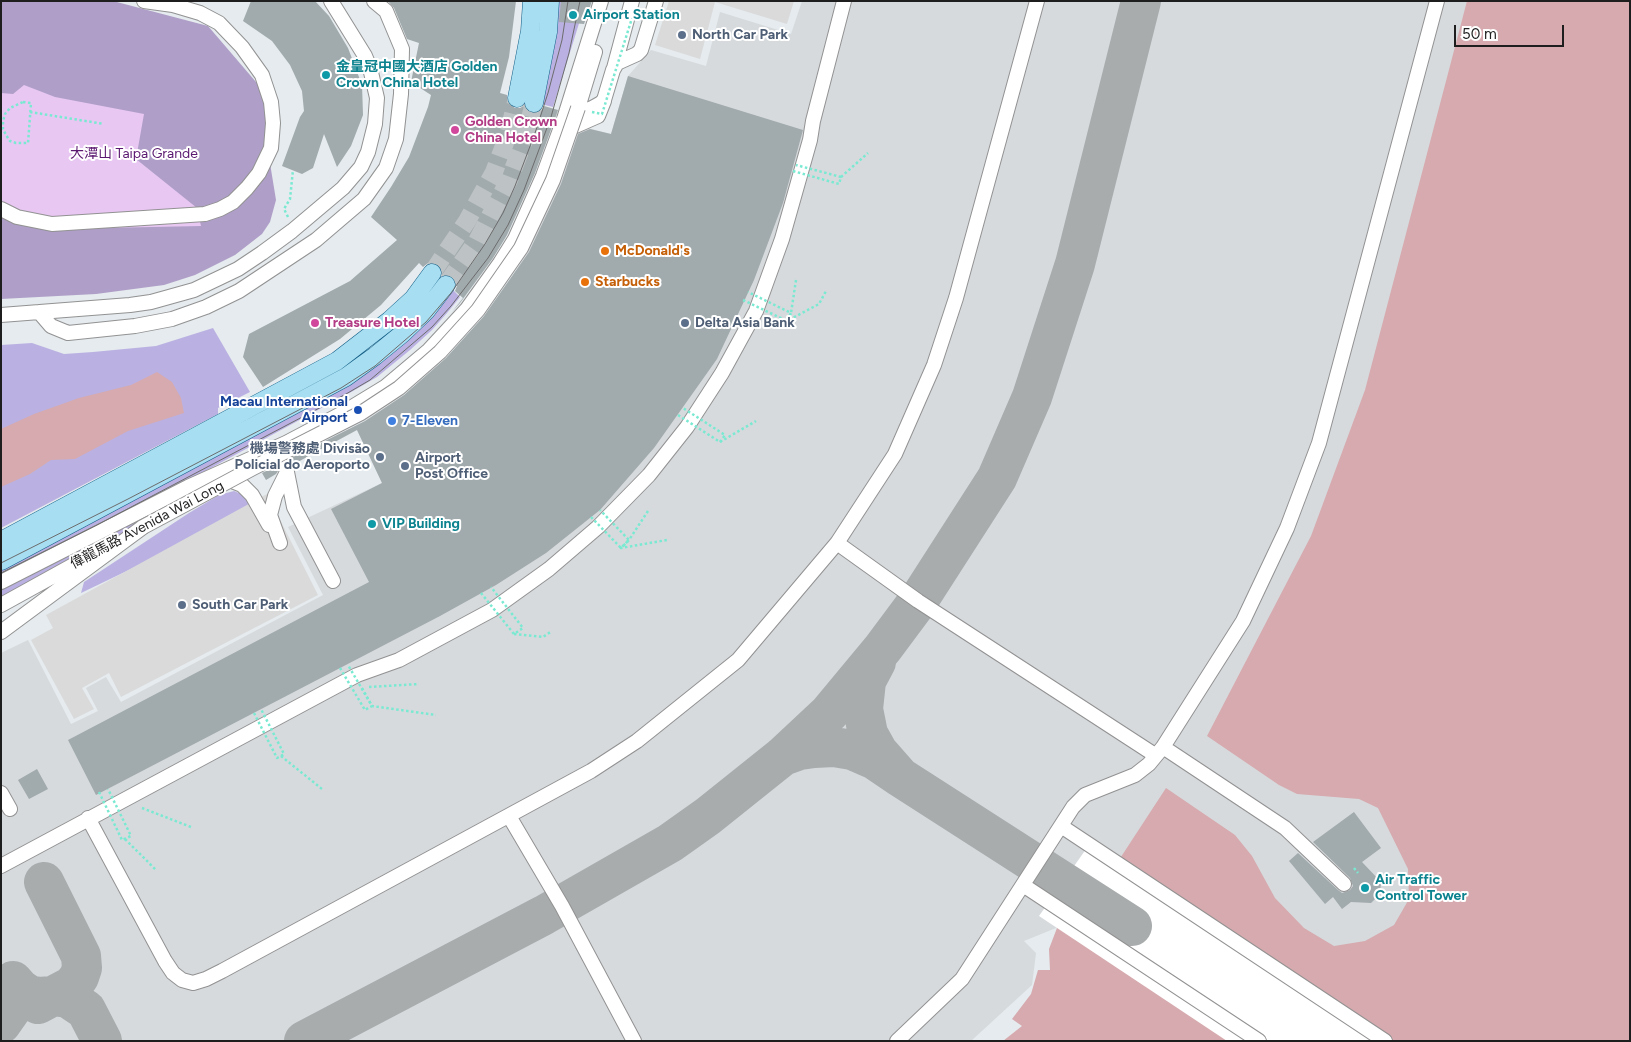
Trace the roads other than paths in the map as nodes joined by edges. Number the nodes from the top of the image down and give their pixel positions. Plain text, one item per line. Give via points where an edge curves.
1 (144, 1) edge
2 (374, 1) edge
3 (532, 1) edge
4 (550, 1) edge
5 (601, 1) edge
6 (610, 1) edge
7 (632, 1) edge
8 (656, 1) edge
9 (844, 1) edge
10 (1037, 1) edge
11 (1437, 1) edge
12 (336, 4) edge
13 (613, 70) junction
14 (377, 92) junction
15 (401, 94) junction
16 (517, 98) tunnel mouth
17 (604, 100) junction
18 (534, 103) tunnel mouth
19 (564, 119) junction
20 (557, 137) junction
21 (1, 209) edge
22 (432, 274) tunnel mouth
23 (446, 285) tunnel mouth
24 (39, 312) junction
25 (1, 315) edge
26 (286, 443) junction
27 (287, 472) junction
28 (209, 478) junction
29 (242, 485) junction
30 (275, 496) junction
31 (294, 507) junction
32 (144, 527) junction
33 (1, 541) edge
34 (837, 543) junction
35 (1, 561) edge
36 (1, 582) edge
37 (333, 582) dead end
38 (1, 604) edge
39 (1, 632) edge
40 (1159, 751) junction
41 (1, 793) edge
42 (10, 809) dead end
43 (509, 816) junction
44 (88, 818) junction
45 (1061, 826) junction
46 (1, 866) edge
47 (1344, 884) dead end
48 (1023, 885) junction
49 (634, 1041) edge
50 (897, 1041) edge
51 (1259, 1041) edge
52 (1385, 1041) edge

1 - 21 street via 173,5 219,23 262,75 271,102 273,123 271,148 259,173 233,202 205,214 52,224 17,217
2 - 15 street via 386,11 402,49
3 - 16 main road via 530,31
4 - 18 main road via 548,32
5 - 19 street, 偉龍馬路 Avenida Wai Long
6 - 32 street, 偉龍馬路 Avenida Wai Long, bridge via 578,108 549,189 521,248 478,310 440,352 382,400
7 - 13 street
8 - 13 street via 641,50 621,60
9 - 44 street via 782,239 756,311 687,427 649,475 598,527 549,569 492,610 399,660 357,674
10 - 34 street via 956,298 934,365 895,454
11 - 40 street via 1319,443 1287,528 1243,621
12 - 14 street via 365,56
13 - 17 street
14 - 15 street
14 - 24 street via 372,138 361,167 343,188 296,228 238,269 194,290 161,300
15 - 24 street via 396,139 386,168 364,200 316,240 239,290 172,319 101,330 68,333 51,326
17 - 19 street
17 - 20 street via 598,116 567,129
19 - 20 street, 偉龍馬路 Avenida Wai Long
20 - 26 street, 偉龍馬路 Avenida Wai Long via 515,238 466,309 428,350 385,387
22 - 33 main road via 413,299 337,361
23 - 35 main road via 402,334 346,376
24 - 25 street
26 - 27 street via 283,450
26 - 28 street, 偉龍馬路 Avenida Wai Long
27 - 30 street
27 - 31 street
28 - 29 street
28 - 36 street, 偉龍馬路 Avenida Wai Long
29 - 30 street
29 - 30 street via 252,495 280,543 270,515
30 - 31 street
31 - 37 street
32 - 38 street, 偉龍馬路 Avenida Wai Long
32 - 39 street
34 - 40 street via 918,602
34 - 43 street via 738,660 637,741
40 - 45 street via 1135,775 1085,795
40 - 47 street via 1285,828
41 - 42 street
43 - 44 street via 222,971 193,983 182,980 165,960
43 - 49 street via 562,906
44 - 46 street
45 - 48 street
45 - 52 street
48 - 50 street via 962,979
48 - 51 street

